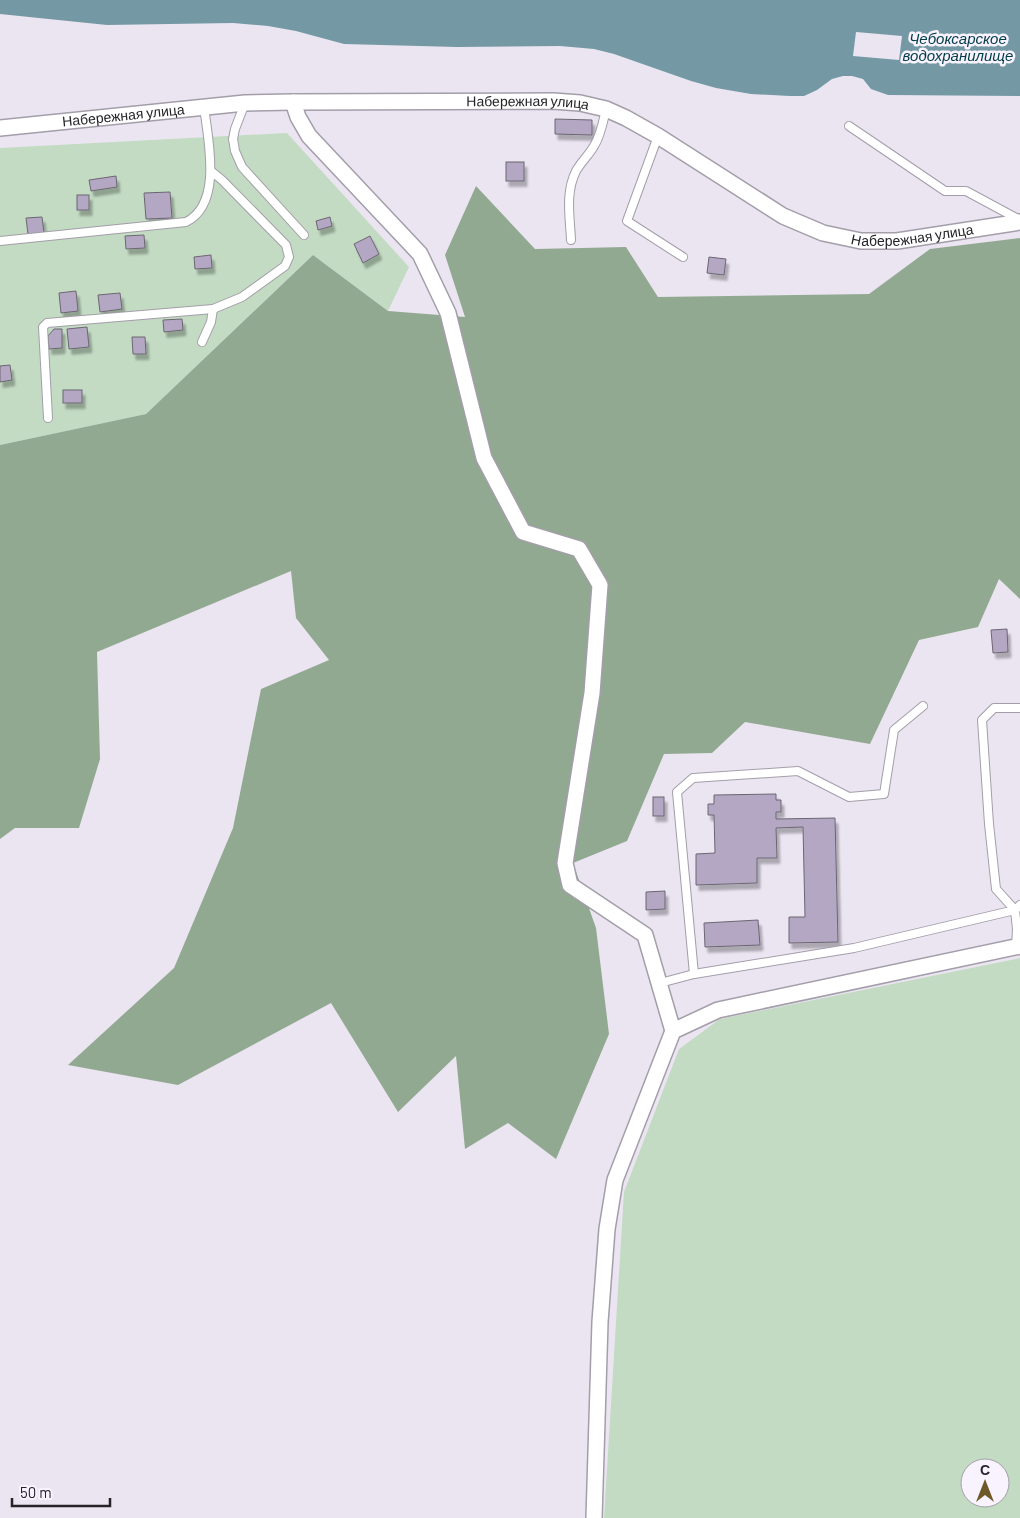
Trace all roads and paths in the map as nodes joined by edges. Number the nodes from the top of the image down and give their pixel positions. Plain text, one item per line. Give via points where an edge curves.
1 (293, 102) junction
2 (246, 103) junction
3 (204, 107) junction
4 (606, 109) junction
5 (849, 126) dead end
6 (0, 128) edge
7 (658, 136) junction
8 (211, 171) junction
9 (1020, 221) edge
10 (304, 235) dead end
11 (0, 240) edge
12 (571, 240) dead end
13 (683, 257) dead end
14 (213, 309) junction
15 (202, 342) dead end
16 (48, 418) dead end
17 (923, 706) dead end
18 (1020, 708) edge
19 (1017, 907) edge
20 (1018, 946) edge
21 (694, 974) junction
22 (660, 982) junction
23 (673, 1031) junction
24 (594, 1518) edge

1 - 2 street, Набережная улица
1 - 4 street, Набережная улица via 554,101
1 - 22 street via 309,136 420,254 448,313 484,458 524,532 579,549 600,585 592,693 565,863 570,885 645,935
2 - 3 street, Набережная улица
2 - 10 lane via 233,139 242,167
3 - 6 street, Набережная улица
3 - 8 lane
4 - 7 street, Набережная улица
4 - 12 lane via 595,144 572,182 568,202
5 - 9 lane via 945,191 966,191
7 - 9 street, Набережная улица via 783,216 824,233 861,241 897,242
7 - 13 lane via 627,221
8 - 11 lane via 203,206 186,222
8 - 14 lane via 286,245 289,257 285,266 242,297
14 - 15 lane via 212,322
14 - 16 lane via 47,323 43,327
17 - 21 lane via 894,730 884,794 849,797 798,771 693,778 677,792
18 - 19 lane via 994,708 982,720 996,889
19 - 20 lane
19 - 21 lane via 854,948
20 - 23 street via 718,1010
21 - 22 lane
22 - 23 street
23 - 24 street via 615,1180 606,1229

